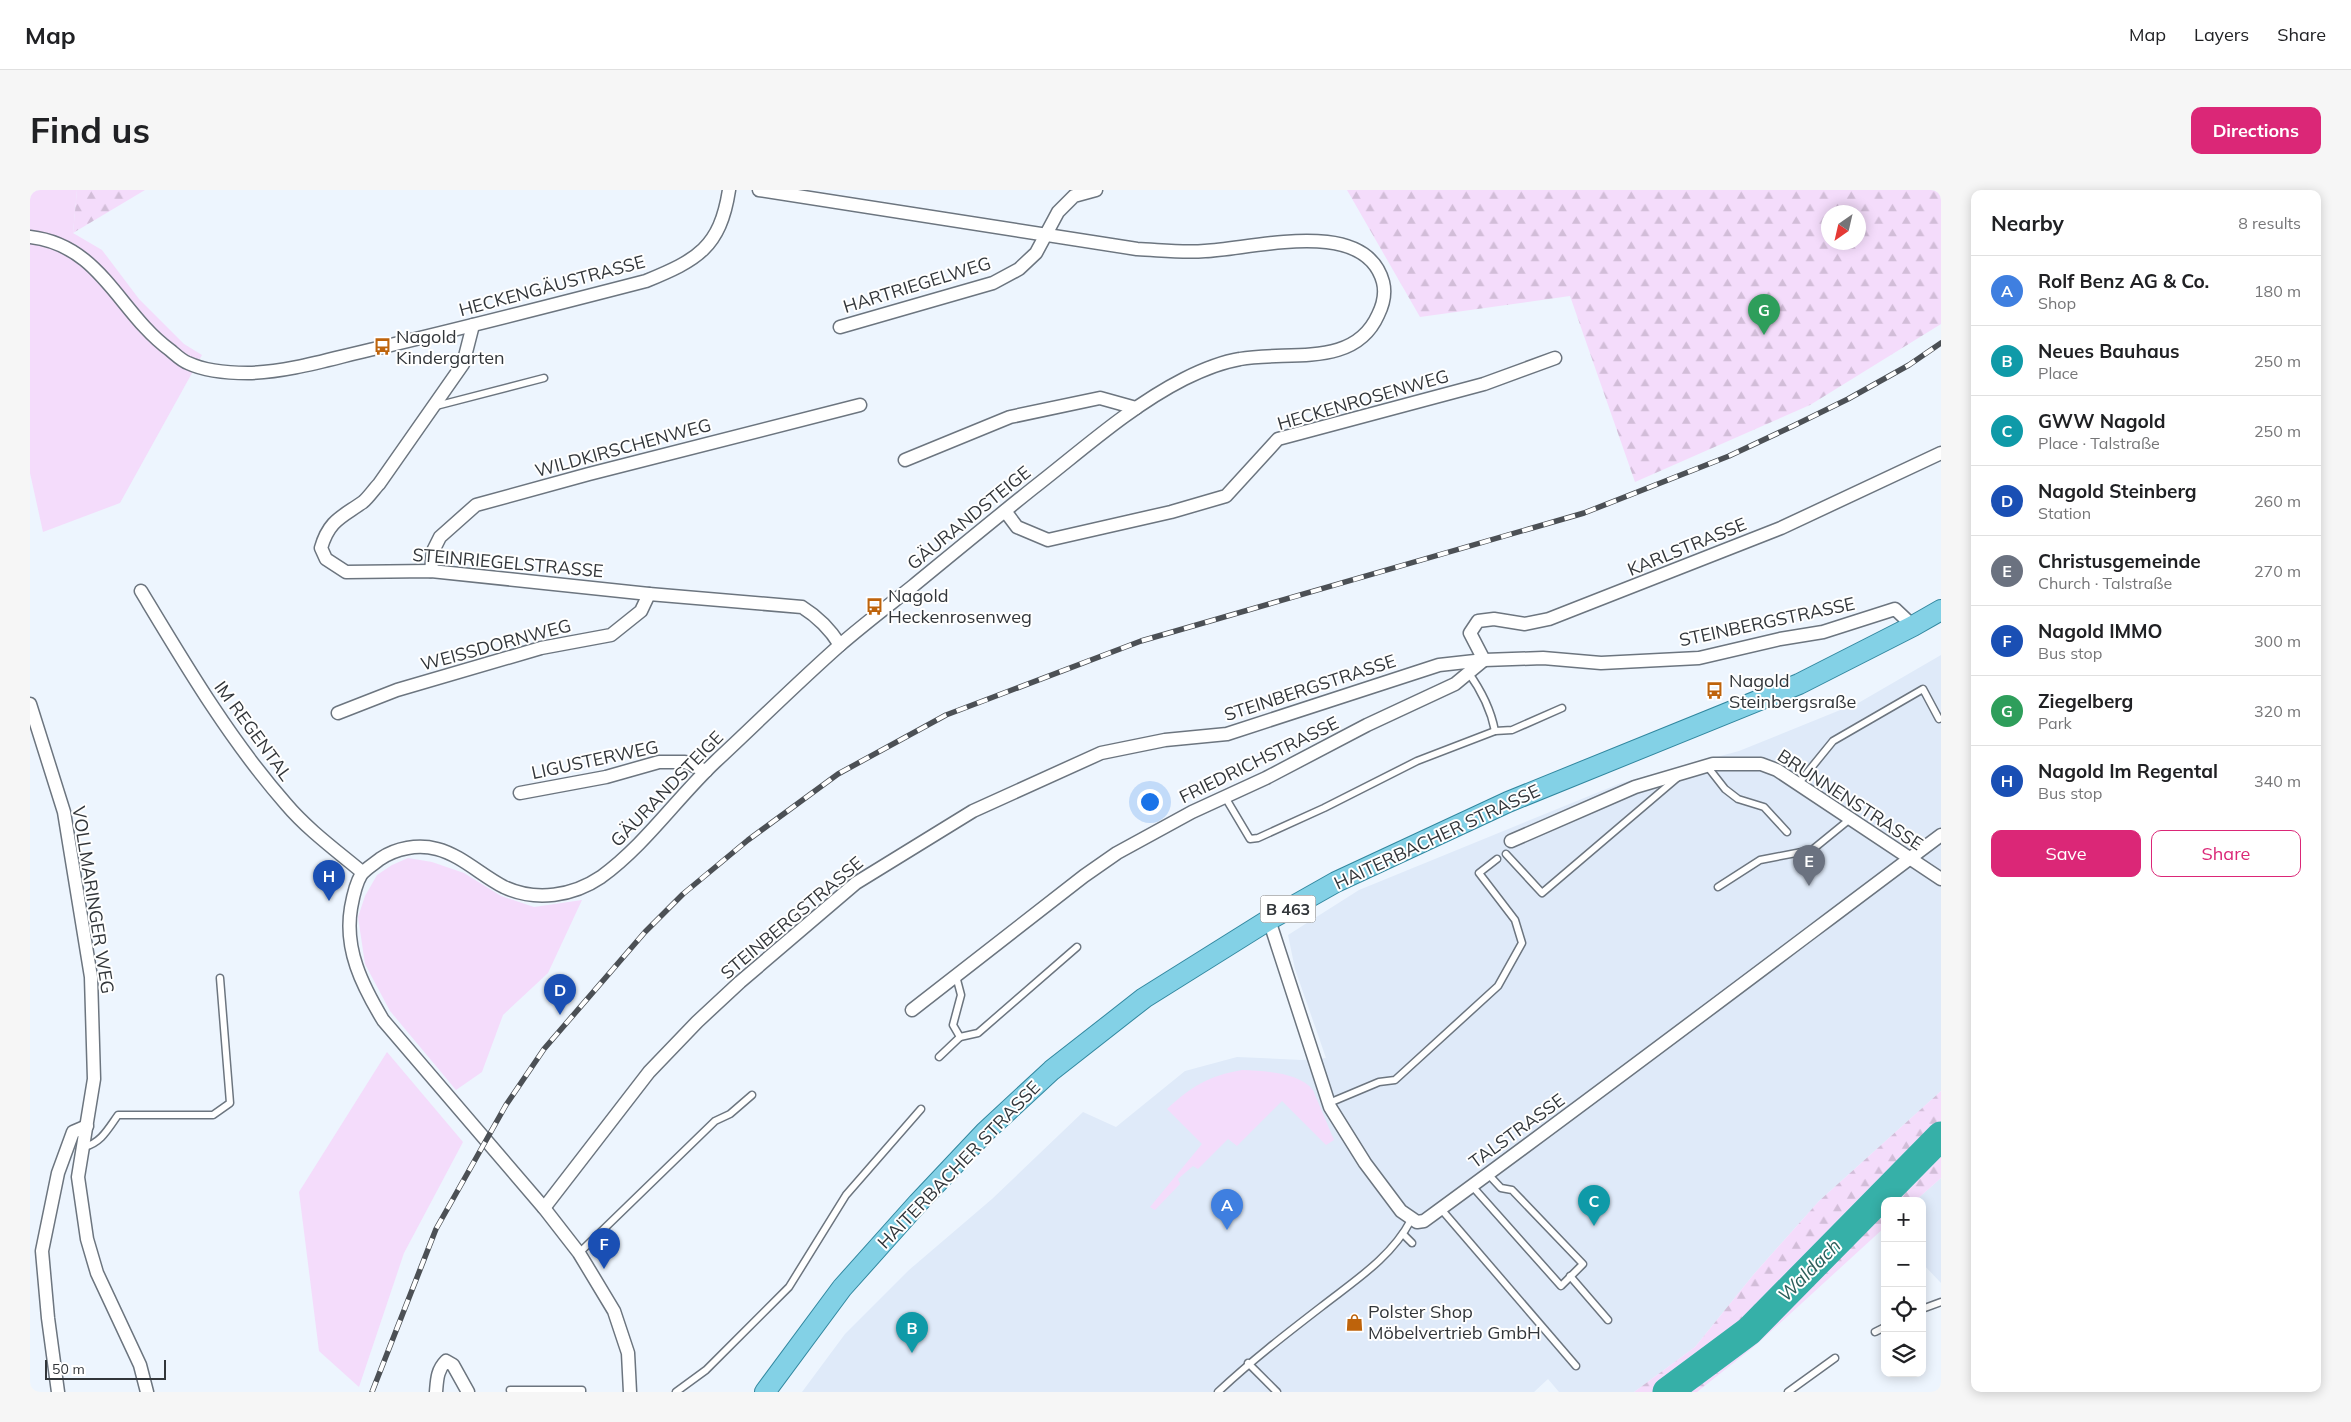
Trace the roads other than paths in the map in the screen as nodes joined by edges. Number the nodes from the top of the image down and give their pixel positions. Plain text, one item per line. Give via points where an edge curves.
1 (729, 190) edge
2 (759, 190) edge
3 (1096, 190) edge
4 (1046, 234) junction
5 (30, 236) edge
6 (473, 325) junction
7 (840, 327) dead end
8 (1555, 358) dead end
9 (544, 378) dead end
10 (860, 405) dead end
11 (432, 407) junction
12 (1136, 408) junction
13 (1941, 453) edge
14 (904, 460) dead end
15 (1005, 510) junction
16 (431, 571) junction
17 (141, 591) dead end
18 (649, 594) junction
19 (1941, 610) edge
20 (1913, 626) junction
21 (840, 645) junction
22 (1484, 660) junction
23 (1468, 672) junction
24 (30, 704) edge
25 (1562, 708) dead end
26 (338, 713) dead end
27 (1939, 719) dead end
28 (1495, 731) junction
29 (1707, 766) junction
30 (706, 771) junction
31 (1687, 772) junction
32 (1798, 784) junction
33 (520, 793) dead end
34 (1225, 797) junction
35 (1850, 819) junction
36 (1787, 832) dead end
37 (1941, 836) edge
38 (1511, 840) dead end
39 (1506, 854) dead end
40 (1910, 859) junction
41 (1498, 860) dead end
42 (362, 872) junction
43 (1941, 878) edge
44 (1718, 887) dead end
45 (1267, 920) junction
46 (1077, 948) dead end
47 (956, 976) junction
48 (220, 978) dead end
49 (912, 1010) dead end
50 (960, 1038) junction
51 (940, 1057) dead end
52 (752, 1095) dead end
53 (1329, 1103) junction
54 (921, 1109) dead end
55 (87, 1126) junction
56 (84, 1147) junction
57 (1488, 1174) junction
58 (1472, 1186) junction
59 (544, 1208) junction
60 (1441, 1209) junction
61 (1411, 1220) junction
62 (1404, 1234) junction
63 (1412, 1243) dead end
64 (579, 1253) junction
65 (1570, 1276) junction
66 (1941, 1302) edge
67 (1926, 1308) edge
68 (1608, 1320) dead end
69 (1881, 1329) edge
70 (1875, 1332) dead end
71 (1835, 1358) dead end
72 (1248, 1364) junction
73 (1576, 1366) dead end
74 (510, 1390) dead end
75 (58, 1392) edge
76 (147, 1392) edge
77 (436, 1392) edge
78 (468, 1392) edge
79 (582, 1392) edge
80 (630, 1392) edge
81 (676, 1392) edge
82 (766, 1392) edge
83 (1218, 1392) edge
84 (1276, 1392) edge
85 (1788, 1392) edge

1 - 6 street, HECKENGÄUSTRASSE via 726,210 716,236 691,260 675,269 646,281
2 - 4 street, GÄURANDSTEIGE
3 - 4 street, HARTRIEGELWEG via 1074,196 1058,212
4 - 7 street, HARTRIEGELWEG via 1036,253 1019,269 993,283
4 - 12 street, GÄURANDSTEIGE via 1137,249 1200,252 1295,240 1339,243 1360,252 1375,265 1385,293 1372,328 1356,343 1327,352 1238,359 1186,378
5 - 6 street, HECKENGÄUSTRASSE via 78,253 100,272 139,322 162,344 188,363 219,371 248,373 309,364
6 - 11 street, STEINRIEGELSTRASSE via 463,364
8 - 15 street, HECKENROSENWEG via 1484,384 1278,438 1226,496 1171,512 1048,540 1016,527
9 - 11 lane
10 - 16 street, WILDKIRSCHENWEG via 476,505 440,537 433,551
11 - 16 street, STEINRIEGELSTRASSE via 379,484 363,501 343,513 325,535 320,548 326,559 346,572
12 - 14 street via 1100,398 1010,417
12 - 15 street, GÄURANDSTEIGE
13 - 22 street, KARLSTRASSE via 1782,528 1568,612 1524,624 1494,619 1478,621 1470,633
15 - 21 street, GÄURANDSTEIGE
16 - 18 street, STEINRIEGELSTRASSE
17 - 42 street, IM REGENTAL via 201,690 259,771 287,806
18 - 21 street, STEINRIEGELSTRASSE via 802,607 832,631
18 - 26 street, WEISSDORNWEG via 641,611 611,635 541,648 397,690
19 - 20 main road, HAITERBACHER STRASSE / B 463
20 - 22 street, STEINBERGSTRASSE via 1895,609 1823,632 1699,658 1601,663 1543,658
20 - 45 main road, HAITERBACHER STRASSE / B 463 via 1799,684 1508,802 1336,882
21 - 30 street, GÄURANDSTEIGE
22 - 23 street, FRIEDRICHSTRASSE
22 - 59 street, STEINBERGSTRASSE via 1439,665 1228,734 1165,740 1101,753 974,811 856,883 740,982 649,1072
23 - 28 lane via 1477,684
23 - 34 street, FRIEDRICHSTRASSE via 1455,684
24 - 55 street, VOLLMARINGER WEG via 64,812 91,976 94,1079
25 - 28 lane via 1512,730
27 - 32 lane via 1923,689 1833,741
28 - 34 lane via 1417,760 1258,838 1250,839
29 - 31 street, BRUNNENSTRASSE
29 - 32 street, BRUNNENSTRASSE via 1761,764
29 - 36 lane via 1725,788 1738,798 1764,807
30 - 33 street, LIGUSTERWEG via 685,762 659,762 606,777
30 - 42 street, GÄURANDSTEIGE via 620,863 587,886 565,893 543,897 507,888 438,849 410,847 386,854
31 - 38 street, BRUNNENSTRASSE via 1635,787
31 - 39 lane via 1542,893
32 - 35 street, BRUNNENSTRASSE
34 - 47 street, FRIEDRICHSTRASSE via 1117,853
35 - 40 street, BRUNNENSTRASSE
35 - 44 lane via 1812,850 1760,860
37 - 40 street, TALSTRASSE
40 - 43 street, BRUNNENSTRASSE
40 - 57 street, TALSTRASSE
41 - 53 lane via 1479,873 1515,920 1522,943 1498,986 1396,1080 1379,1082
42 - 59 street via 353,893 349,940 366,992 383,1020
45 - 53 street
45 - 82 main road, HAITERBACHER STRASSE / B 463 via 1144,998 1052,1070 1005,1114 918,1203 842,1288
46 - 50 lane via 978,1032
47 - 49 street, FRIEDRICHSTRASSE
47 - 50 lane via 960,995 953,1024
48 - 56 lane via 230,1103 214,1115 118,1115 104,1135 93,1145
50 - 51 lane
52 - 64 lane via 730,1114 714,1121
53 - 61 street via 1365,1163
54 - 81 lane via 846,1195 789,1286 706,1370
55 - 56 street, VOLLMARINGER WEG
55 - 75 street via 73,1132 58,1173 42,1251
56 - 76 street, VOLLMARINGER WEG via 78,1177 87,1238 97,1273 140,1365
57 - 58 street, TALSTRASSE
57 - 65 lane via 1501,1188 1512,1190 1583,1264
58 - 60 street, TALSTRASSE
58 - 65 lane via 1561,1286
59 - 64 street
60 - 61 street, TALSTRASSE via 1424,1221
60 - 73 lane
61 - 62 lane
62 - 63 lane
62 - 72 lane via 1378,1266
64 - 80 street via 614,1311 628,1353
65 - 68 lane
66 - 67 lane
69 - 70 lane
71 - 85 lane
72 - 83 lane
72 - 84 lane
74 - 79 lane
77 - 78 street via 437,1374 446,1361 453,1365

